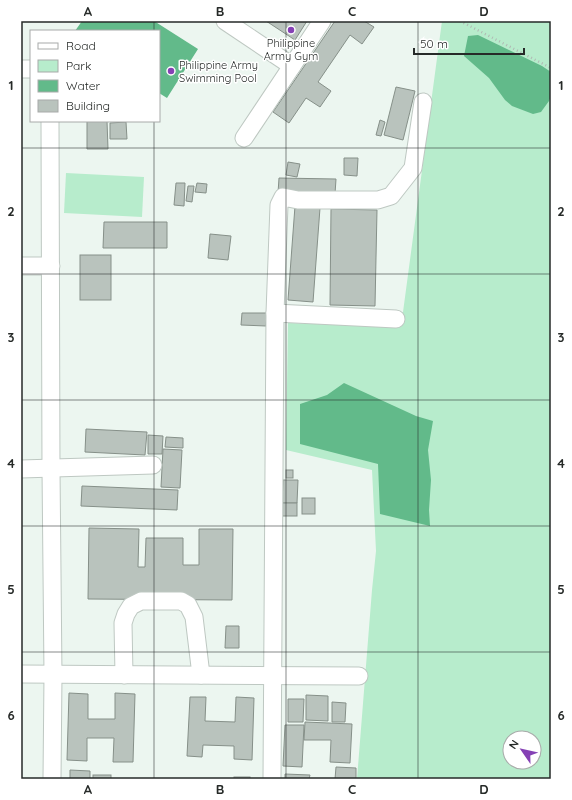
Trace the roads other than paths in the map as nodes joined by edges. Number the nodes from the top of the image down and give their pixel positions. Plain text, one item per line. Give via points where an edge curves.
1 (225, 21) edge
2 (322, 21) edge
3 (292, 66) junction
4 (423, 102) dead end
5 (50, 122) edge
6 (244, 138) dead end
7 (21, 266) edge
8 (51, 266) junction
9 (275, 313) junction
10 (396, 319) dead end
11 (153, 465) dead end
12 (51, 469) junction
13 (21, 470) edge
14 (21, 674) edge
15 (53, 675) junction
16 (124, 675) junction
17 (201, 675) junction
18 (272, 676) junction
19 (359, 676) dead end
20 (52, 779) edge
21 (272, 779) edge

1 - 3 street
2 - 3 street
3 - 6 street
4 - 9 street via 413,168 391,196 378,200 298,200 283,197 279,205
5 - 8 street
7 - 8 street
8 - 12 street
9 - 10 street
9 - 18 street
11 - 12 street
12 - 13 street
12 - 15 street
14 - 15 street
15 - 16 street
15 - 20 street
16 - 17 street
16 - 17 street via 123,623 131,606 140,601 181,601 188,605 194,617
17 - 18 street
18 - 19 street
18 - 21 street

